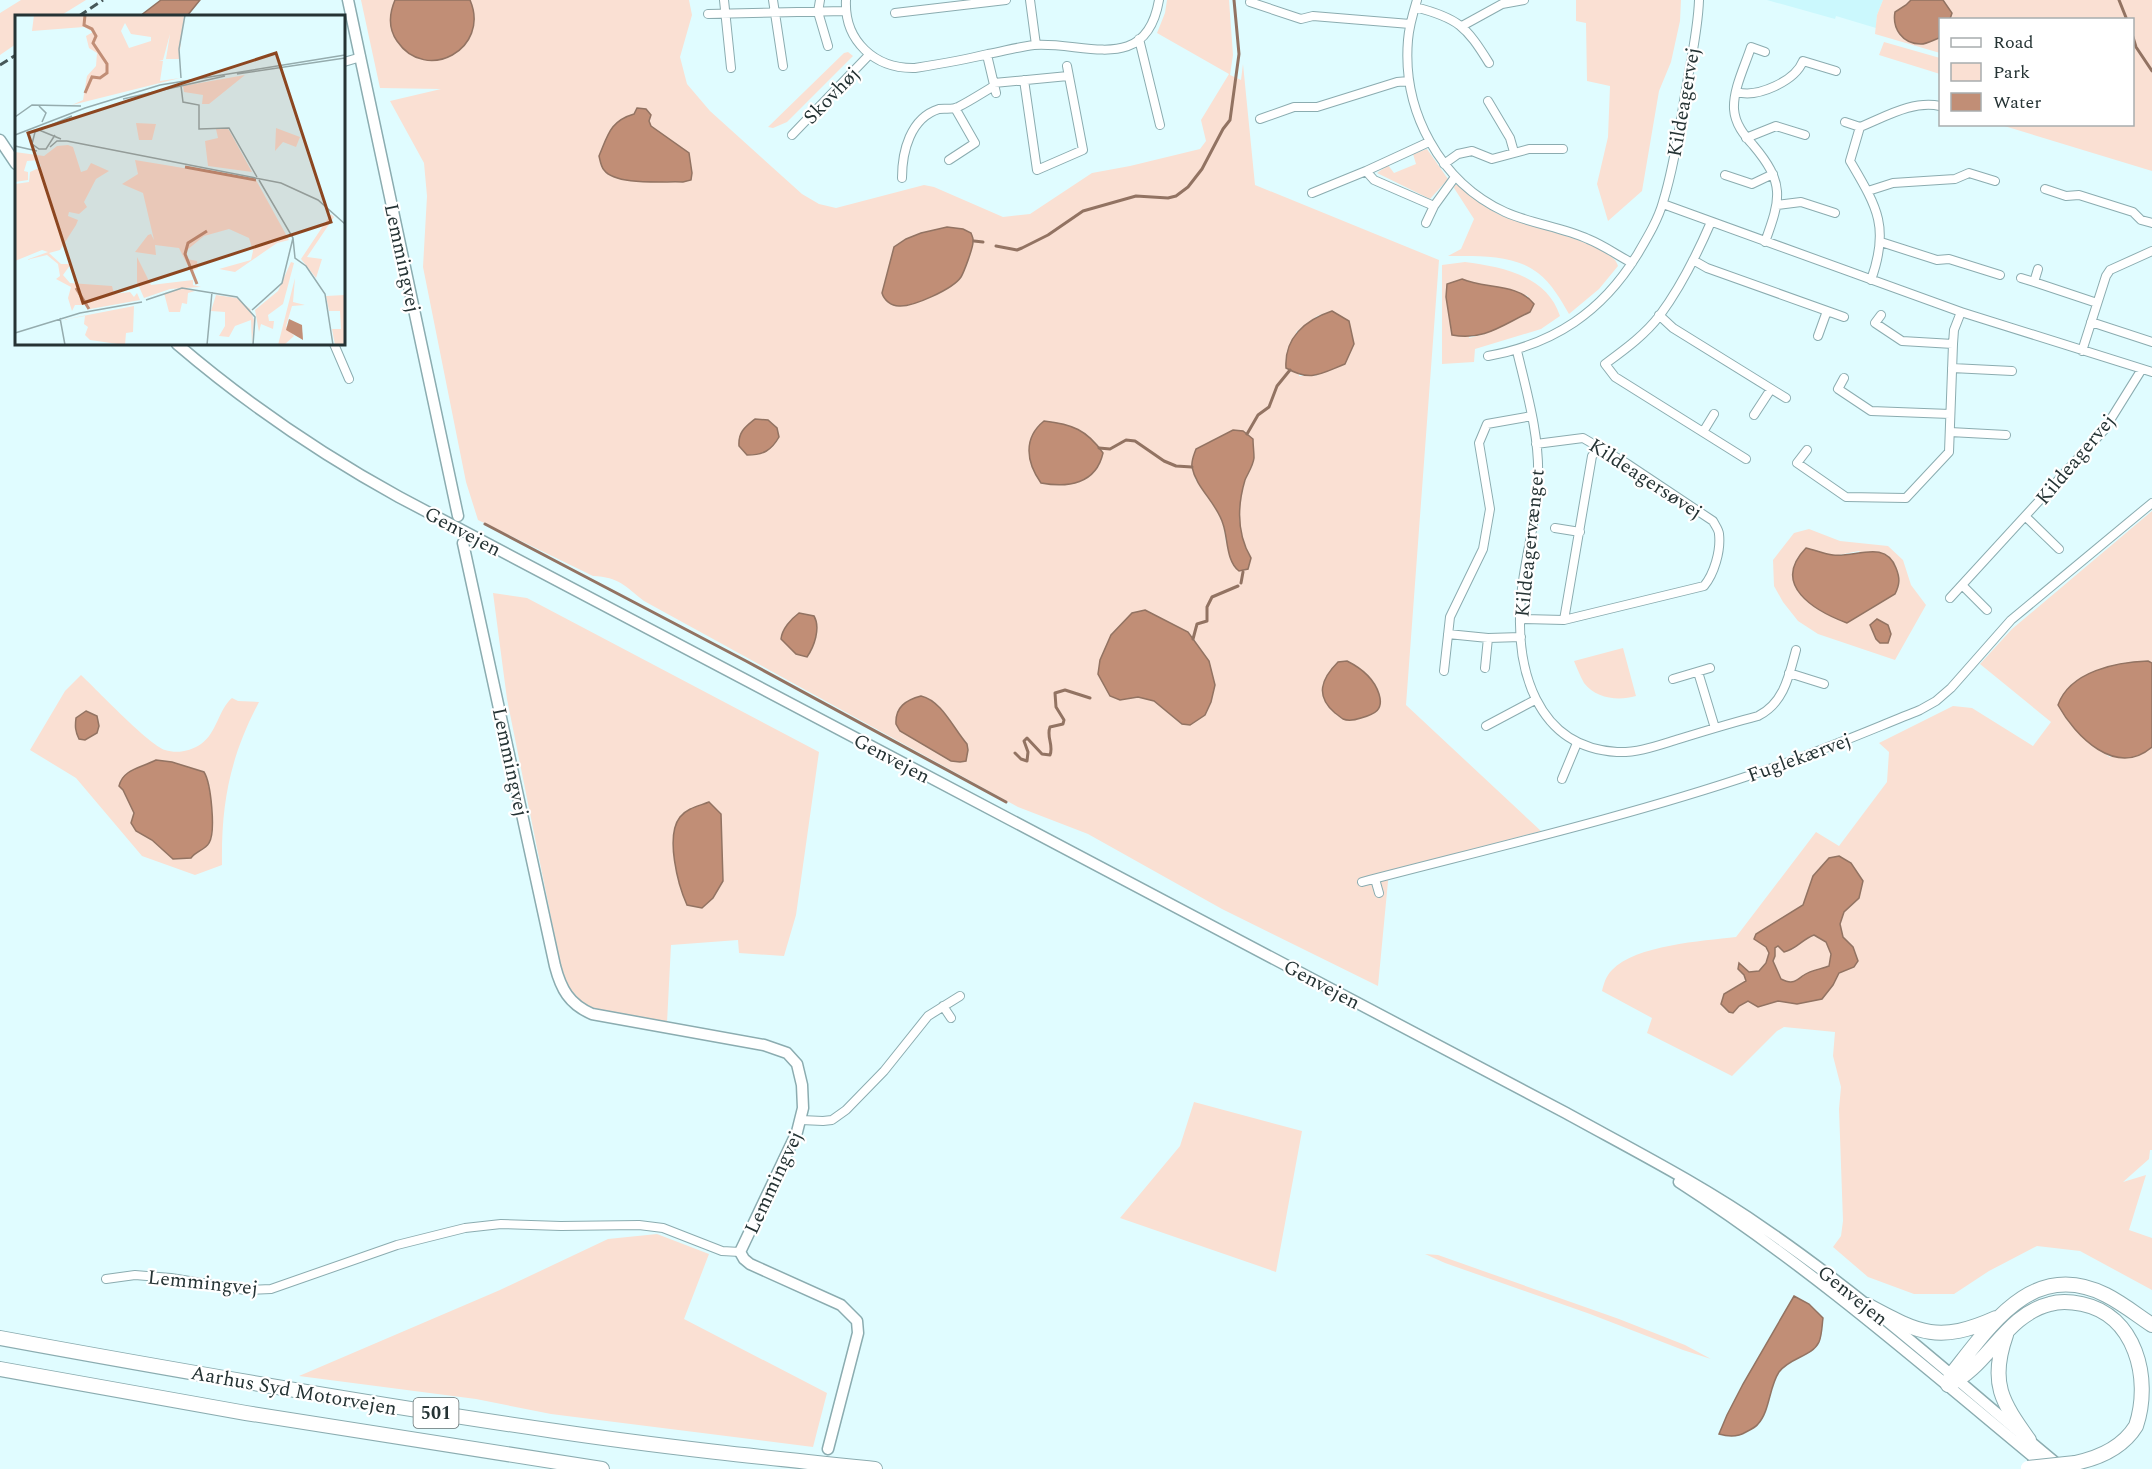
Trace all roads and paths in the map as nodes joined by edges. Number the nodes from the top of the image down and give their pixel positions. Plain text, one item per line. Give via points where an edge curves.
1 (348, 0) edge
2 (724, 0) edge
3 (773, 0) edge
4 (820, 0) edge
5 (846, 0) edge
6 (1006, 0) edge
7 (1030, 0) edge
8 (1159, 0) edge
9 (1524, 0) edge
10 (1699, 0) edge
11 (1250, 2) dead end
12 (1416, 3) edge
13 (845, 11) junction
14 (818, 12) junction
15 (774, 13) junction
16 (708, 14) dead end
17 (724, 14) junction
18 (895, 14) dead end
19 (1410, 24) junction
20 (1462, 27) junction
21 (1139, 39) junction
22 (1036, 45) junction
23 (828, 46) dead end
24 (1765, 52) dead end
25 (869, 55) junction
26 (987, 55) junction
27 (361, 57) junction
28 (345, 62) edge
29 (1489, 63) dead end
30 (783, 66) dead end
31 (1067, 66) dead end
32 (731, 68) dead end
33 (1836, 71) dead end
34 (1068, 76) junction
35 (1024, 80) junction
36 (1409, 81) junction
37 (995, 88) junction
38 (1737, 92) junction
39 (1488, 101) dead end
40 (1939, 106) edge
41 (955, 108) junction
42 (1260, 119) dead end
43 (1845, 122) dead end
44 (1161, 125) dead end
45 (1860, 127) junction
46 (792, 135) dead end
47 (1804, 135) dead end
48 (1746, 138) junction
49 (0, 140) edge
50 (1429, 142) junction
51 (1563, 149) dead end
52 (1514, 152) junction
53 (949, 160) dead end
54 (15, 162) edge
55 (1444, 164) junction
56 (1366, 171) junction
57 (1773, 174) junction
58 (1725, 175) dead end
59 (1455, 177) junction
60 (902, 178) dead end
61 (1995, 181) dead end
62 (2045, 189) dead end
63 (1868, 191) junction
64 (1312, 193) dead end
65 (1663, 204) junction
66 (1434, 206) junction
67 (1777, 206) junction
68 (1835, 213) dead end
69 (1711, 222) junction
70 (1426, 223) dead end
71 (2152, 224) edge
72 (1765, 242) junction
73 (1881, 242) junction
74 (2152, 251) edge
75 (1693, 260) junction
76 (1632, 263) junction
77 (2038, 269) dead end
78 (2000, 275) dead end
79 (2021, 278) dead end
80 (1871, 280) junction
81 (2034, 282) junction
82 (2097, 303) junction
83 (1827, 311) junction
84 (1961, 312) junction
85 (1659, 315) junction
86 (1881, 315) dead end
87 (1844, 317) dead end
88 (2091, 322) junction
89 (1818, 336) dead end
90 (2152, 342) edge
91 (1953, 344) junction
92 (178, 345) edge
93 (334, 345) edge
94 (1517, 351) junction
95 (2082, 351) junction
96 (1488, 356) dead end
97 (1952, 368) junction
98 (2142, 369) junction
99 (2012, 371) dead end
100 (2152, 372) edge
101 (1844, 378) dead end
102 (349, 379) dead end
103 (1771, 389) junction
104 (1786, 398) dead end
105 (1714, 414) dead end
106 (1950, 414) junction
107 (1754, 415) dead end
108 (1532, 416) junction
109 (1703, 432) junction
110 (1950, 432) junction
111 (2006, 435) dead end
112 (1536, 444) junction
113 (1600, 447) junction
114 (1807, 450) dead end
115 (1746, 459) dead end
116 (2152, 503) edge
117 (458, 516) dead end
118 (2026, 517) junction
119 (1555, 528) dead end
120 (1580, 532) junction
121 (463, 543) dead end
122 (2060, 549) dead end
123 (1962, 585) junction
124 (1950, 598) dead end
125 (1987, 610) dead end
126 (1520, 619) junction
127 (1564, 620) junction
128 (1448, 634) junction
129 (1521, 637) junction
130 (1488, 638) junction
131 (1796, 650) dead end
132 (1485, 668) dead end
133 (1710, 668) dead end
134 (1444, 671) dead end
135 (1698, 672) junction
136 (1790, 674) junction
137 (1673, 679) dead end
138 (1824, 684) dead end
139 (1535, 699) junction
140 (1486, 726) dead end
141 (1715, 728) junction
142 (1577, 743) junction
143 (1562, 779) dead end
144 (1375, 879) junction
145 (1362, 882) dead end
146 (1379, 893) dead end
147 (960, 996) dead end
148 (943, 1006) junction
149 (951, 1018) dead end
150 (801, 1120) junction
151 (1624, 1145) junction
152 (740, 1252) junction
153 (106, 1279) dead end
154 (1867, 1305) junction
155 (1997, 1317) junction
156 (2152, 1325) edge
157 (2006, 1333) junction
158 (0, 1338) edge
159 (0, 1370) edge
160 (1952, 1380) junction
161 (2029, 1440) junction
162 (828, 1449) dead end
163 (2069, 1466) edge
164 (2028, 1468) edge
165 (602, 1469) edge
166 (875, 1469) edge
167 (2021, 1469) edge
168 (2048, 1469) edge

1 - 27 street, Lemmingvej
2 - 17 street
3 - 15 street
4 - 14 street, Skovhøj
5 - 13 street, Skovhøj
6 - 18 street
7 - 22 street
8 - 21 street via 1155,18
9 - 20 street via 1502,4
10 - 65 street, Kildeagervej via 1681,120
11 - 19 street via 1301,20 1313,16
12 - 19 street
12 - 20 street
13 - 14 street
13 - 25 street, Skovhøj via 852,34
14 - 15 street
14 - 23 street, Skovhøj
15 - 17 street
15 - 30 street
16 - 17 street
17 - 32 street
19 - 36 street
20 - 29 street via 1472,35
21 - 22 street, Skovhøj via 1119,50 1106,51
21 - 44 street
22 - 26 street, Skovhøj
24 - 38 street via 1751,47
25 - 26 street, Skovhøj via 904,69
25 - 46 street, Skovhøj
26 - 37 street
27 - 28 street
27 - 117 street, Lemmingvej
31 - 34 street
33 - 38 street via 1803,61 1787,80 1754,94
34 - 35 street
34 - 35 street via 1083,150 1037,170
35 - 37 street
36 - 42 street via 1317,106 1294,107
36 - 50 street
37 - 41 street
38 - 48 street via 1734,112
39 - 52 street
40 - 45 street via 1917,106
41 - 53 street via 975,143
41 - 60 street via 939,109 913,130 906,147
43 - 45 street
45 - 63 street via 1850,161
47 - 48 street via 1776,126
48 - 57 street
49 - 54 street
50 - 55 street
50 - 56 street
51 - 52 street
52 - 55 street via 1492,159 1472,151 1458,154
55 - 59 street
56 - 64 street
56 - 66 street via 1374,180
57 - 58 street via 1752,184
57 - 67 street
59 - 66 street
59 - 76 street via 1504,211 1588,238
61 - 63 street via 1969,173 1955,179 1893,183
62 - 71 street via 2066,196 2079,195 2133,213
63 - 73 street
65 - 69 street
65 - 76 street, Kildeagervej
66 - 70 street
67 - 68 street via 1801,202
67 - 72 street
69 - 72 street
69 - 75 street
72 - 80 street
73 - 78 street
73 - 80 street
74 - 82 street via 2110,270
75 - 83 street
75 - 85 street
76 - 94 street, Kildeagervej via 1588,313
77 - 81 street
79 - 81 street
80 - 84 street
81 - 82 street
82 - 88 street
83 - 87 street
83 - 89 street
84 - 91 street
84 - 95 street
85 - 103 street via 1673,328
85 - 109 street via 1630,346 1605,364 1615,377
86 - 91 street via 1875,323 1902,341
88 - 90 street
88 - 95 street
91 - 97 street
92 - 151 street, Genvejen via 296,436 399,497
93 - 102 street
94 - 96 street, Kildeagervej
94 - 108 street, Kildeagervænget
95 - 98 street
97 - 99 street
97 - 106 street
98 - 100 street
98 - 118 street, Kildeagervej via 2104,430
101 - 106 street via 1838,389 1871,411
103 - 104 street
103 - 107 street
105 - 109 street
106 - 110 street
108 - 112 street, Kildeagervænget
108 - 128 street via 1487,424 1479,443 1490,509 1483,549 1450,617
109 - 115 street
110 - 111 street
110 - 114 street via 1949,452 1906,498 1846,496 1797,463
112 - 113 street, Kildeagersøvej via 1583,438
112 - 126 street, Kildeagervænget via 1538,482
113 - 120 street via 1592,456
113 - 127 street, Kildeagersøvej via 1713,521 1719,533 1717,554 1711,578 1704,586
116 - 144 street, Fuglekærvej via 2011,620 1951,688 1920,710 1752,775
118 - 122 street, Kildeagervej
118 - 123 street, Kildeagervej
119 - 120 street
120 - 127 street
121 - 150 street, Lemmingvej via 562,989 576,1006 602,1016 779,1049 792,1058 799,1072
123 - 124 street, Kildeagervej
123 - 125 street
126 - 127 street, Kildeagersøvej
126 - 129 street, Kildeagervænget
128 - 130 street
128 - 134 street
129 - 130 street
129 - 139 street, Kildeagervænget
130 - 132 street
131 - 136 street, Kildeagervænget
133 - 135 street
135 - 137 street
135 - 141 street
136 - 138 street
136 - 141 street, Kildeagervænget via 1782,694 1768,710
139 - 140 street
139 - 142 street, Kildeagervænget via 1546,717
141 - 142 street, Kildeagervænget via 1639,750 1595,750
142 - 143 street
144 - 145 street, Fuglekærvej
144 - 146 street
147 - 148 street
148 - 149 street
148 - 150 street via 928,1016 846,1110 832,1120
150 - 152 street, Lemmingvej
151 - 154 street, Genvejen via 1710,1193 1812,1262
151 - 160 street, Genvejen via 1797,1264
152 - 153 street, Lemmingvej via 722,1251 663,1228 639,1225 501,1224 465,1228 397,1245 271,1289 245,1290 135,1275
152 - 162 street via 750,1264 841,1305 855,1316 858,1333
154 - 155 highway via 1904,1325 1930,1333 1959,1332
154 - 160 street, Genvejen
155 - 156 highway via 2028,1293 2060,1285 2104,1294
155 - 160 highway
157 - 160 highway
157 - 161 highway via 1997,1379 2005,1403
157 - 163 highway via 2035,1309 2052,1303 2074,1303 2109,1314 2136,1341 2147,1375 2147,1393 2136,1425 2110,1450
158 - 166 highway, Aarhus Syd Motorvejen / 501 via 556,1431
159 - 165 highway, Aarhus Syd Motorvejen / 501
160 - 161 street, Genvejen
160 - 168 street, Genvejen
161 - 163 street, Genvejen
163 - 164 highway, bridge
164 - 167 highway

